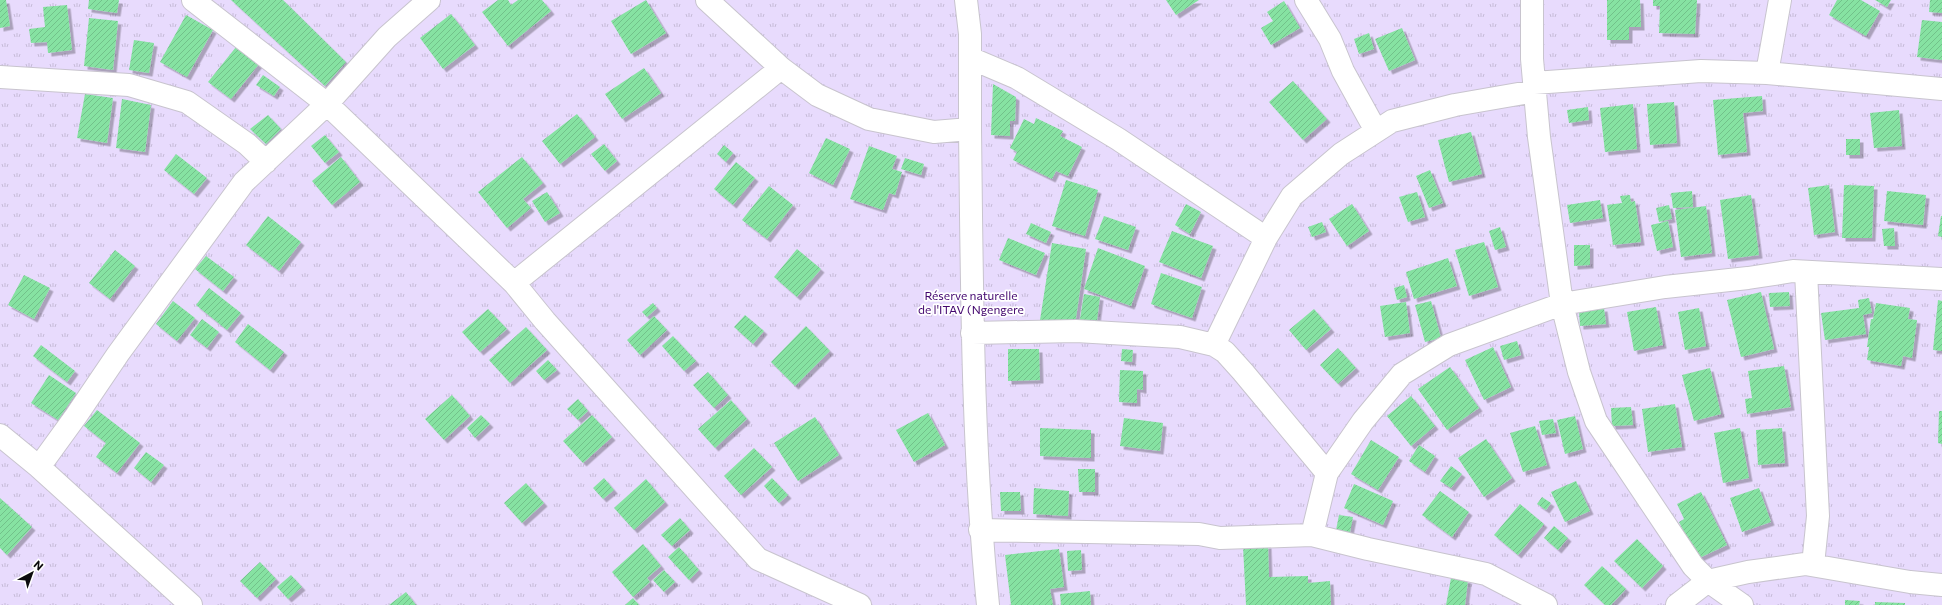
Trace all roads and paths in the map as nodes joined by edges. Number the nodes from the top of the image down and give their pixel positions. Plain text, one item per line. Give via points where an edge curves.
1 (193, 0) edge
2 (429, 0) edge
3 (707, 0) edge
4 (966, 0) edge
5 (1306, 0) edge
6 (1532, 0) edge
7 (1780, 0) edge
8 (970, 58) junction
9 (781, 68) junction
10 (1767, 73) junction
11 (0, 77) edge
12 (1535, 87) junction
13 (1942, 89) edge
14 (327, 104) junction
15 (970, 129) junction
16 (1376, 131) junction
17 (266, 162) junction
18 (1266, 238) junction
19 (1806, 272) junction
20 (1942, 279) edge
21 (514, 283) junction
22 (1562, 304) junction
23 (972, 333) junction
24 (1214, 345) junction
25 (0, 435) edge
26 (39, 467) junction
27 (1327, 473) junction
28 (980, 530) junction
29 (1312, 535) junction
30 (1813, 565) junction
31 (1708, 581) junction
32 (1942, 585) edge
33 (191, 605) edge
34 (860, 605) edge
35 (988, 605) edge
36 (1546, 605) edge
37 (1677, 605) edge
38 (1742, 605) edge

1 - 14 street
2 - 14 street via 387,37
3 - 9 street
4 - 8 street
5 - 16 street via 1330,39 1343,71
6 - 12 street
7 - 10 street
8 - 15 street
8 - 18 street via 1017,78 1111,135
9 - 15 street via 817,95 869,119 934,132
9 - 21 street
10 - 12 street via 1701,71
10 - 13 street
11 - 17 street via 129,85 187,102 247,144
12 - 16 street via 1406,117 1392,121
12 - 22 street via 1539,137
14 - 17 street
14 - 21 street
15 - 23 street
16 - 18 street via 1341,154 1292,196
17 - 26 street via 244,182
18 - 24 street
19 - 20 street
19 - 22 street via 1793,271 1665,287
19 - 30 street via 1818,516
21 - 34 street via 758,560
22 - 27 street via 1449,345 1402,374
22 - 31 street via 1579,372 1596,421 1693,566
23 - 24 street via 1076,331 1180,336
23 - 28 street
24 - 27 street via 1225,352 1248,377
25 - 26 street
26 - 33 street
27 - 29 street
28 - 29 street via 1199,534 1220,538
28 - 35 street
29 - 36 street via 1486,574
30 - 31 street via 1748,572
30 - 32 street
31 - 37 street
31 - 38 street

